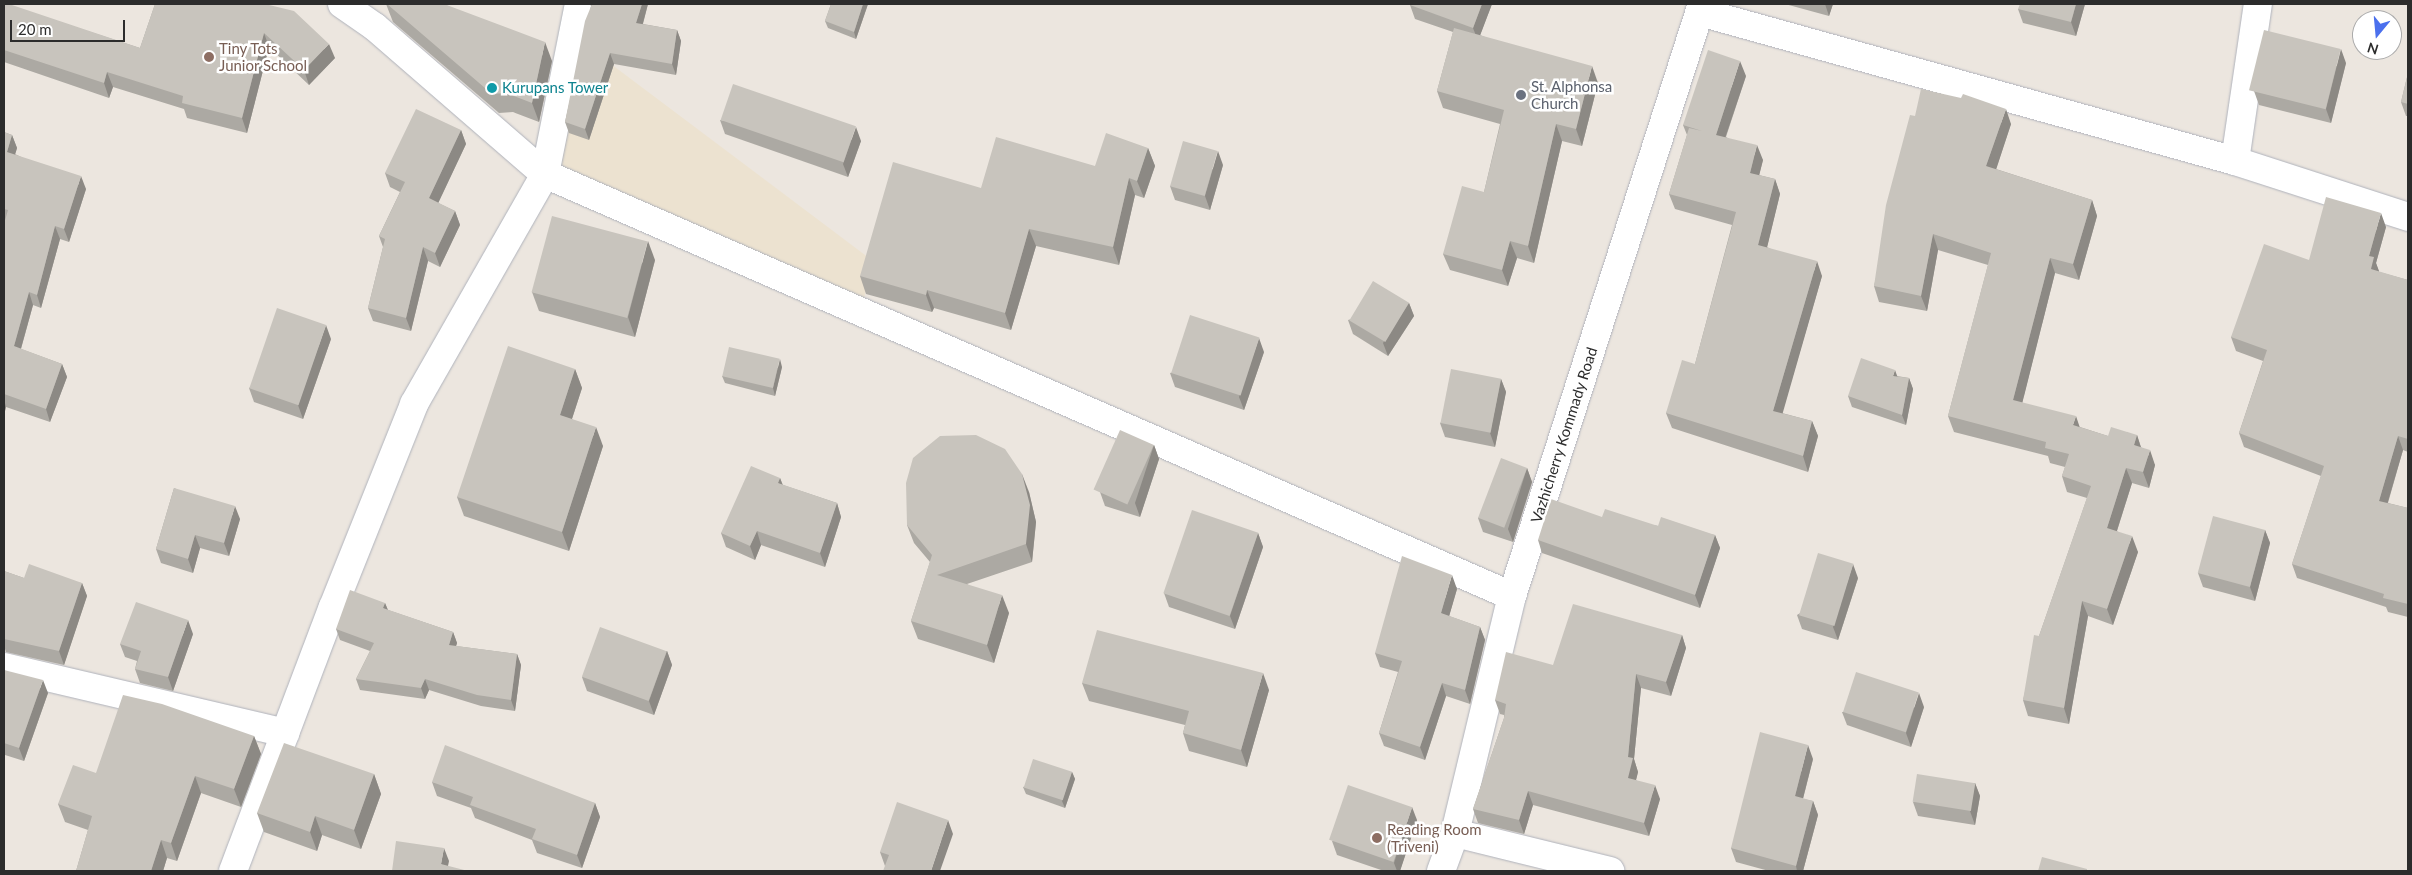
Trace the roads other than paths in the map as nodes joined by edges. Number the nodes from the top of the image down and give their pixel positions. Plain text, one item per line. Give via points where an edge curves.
1 (342, 4) edge
2 (579, 4) edge
3 (2258, 4) edge
4 (1701, 8) edge
5 (2235, 161) junction
6 (545, 174) junction
7 (2408, 217) edge
8 (1512, 596) junction
9 (4, 667) edge
10 (285, 732) junction
11 (1455, 833) junction
12 (233, 871) edge
13 (1441, 871) edge
14 (1610, 871) edge

1 - 6 street via 375,27
2 - 6 street
3 - 5 street
4 - 5 street
4 - 8 street, Vazhicherry Kommady Road
5 - 7 street
6 - 8 street
6 - 10 street via 414,404
8 - 11 street, Vazhicherry Kommady Road
9 - 10 street
10 - 12 street
11 - 13 street, Vazhicherry Kommady Road
11 - 14 street

